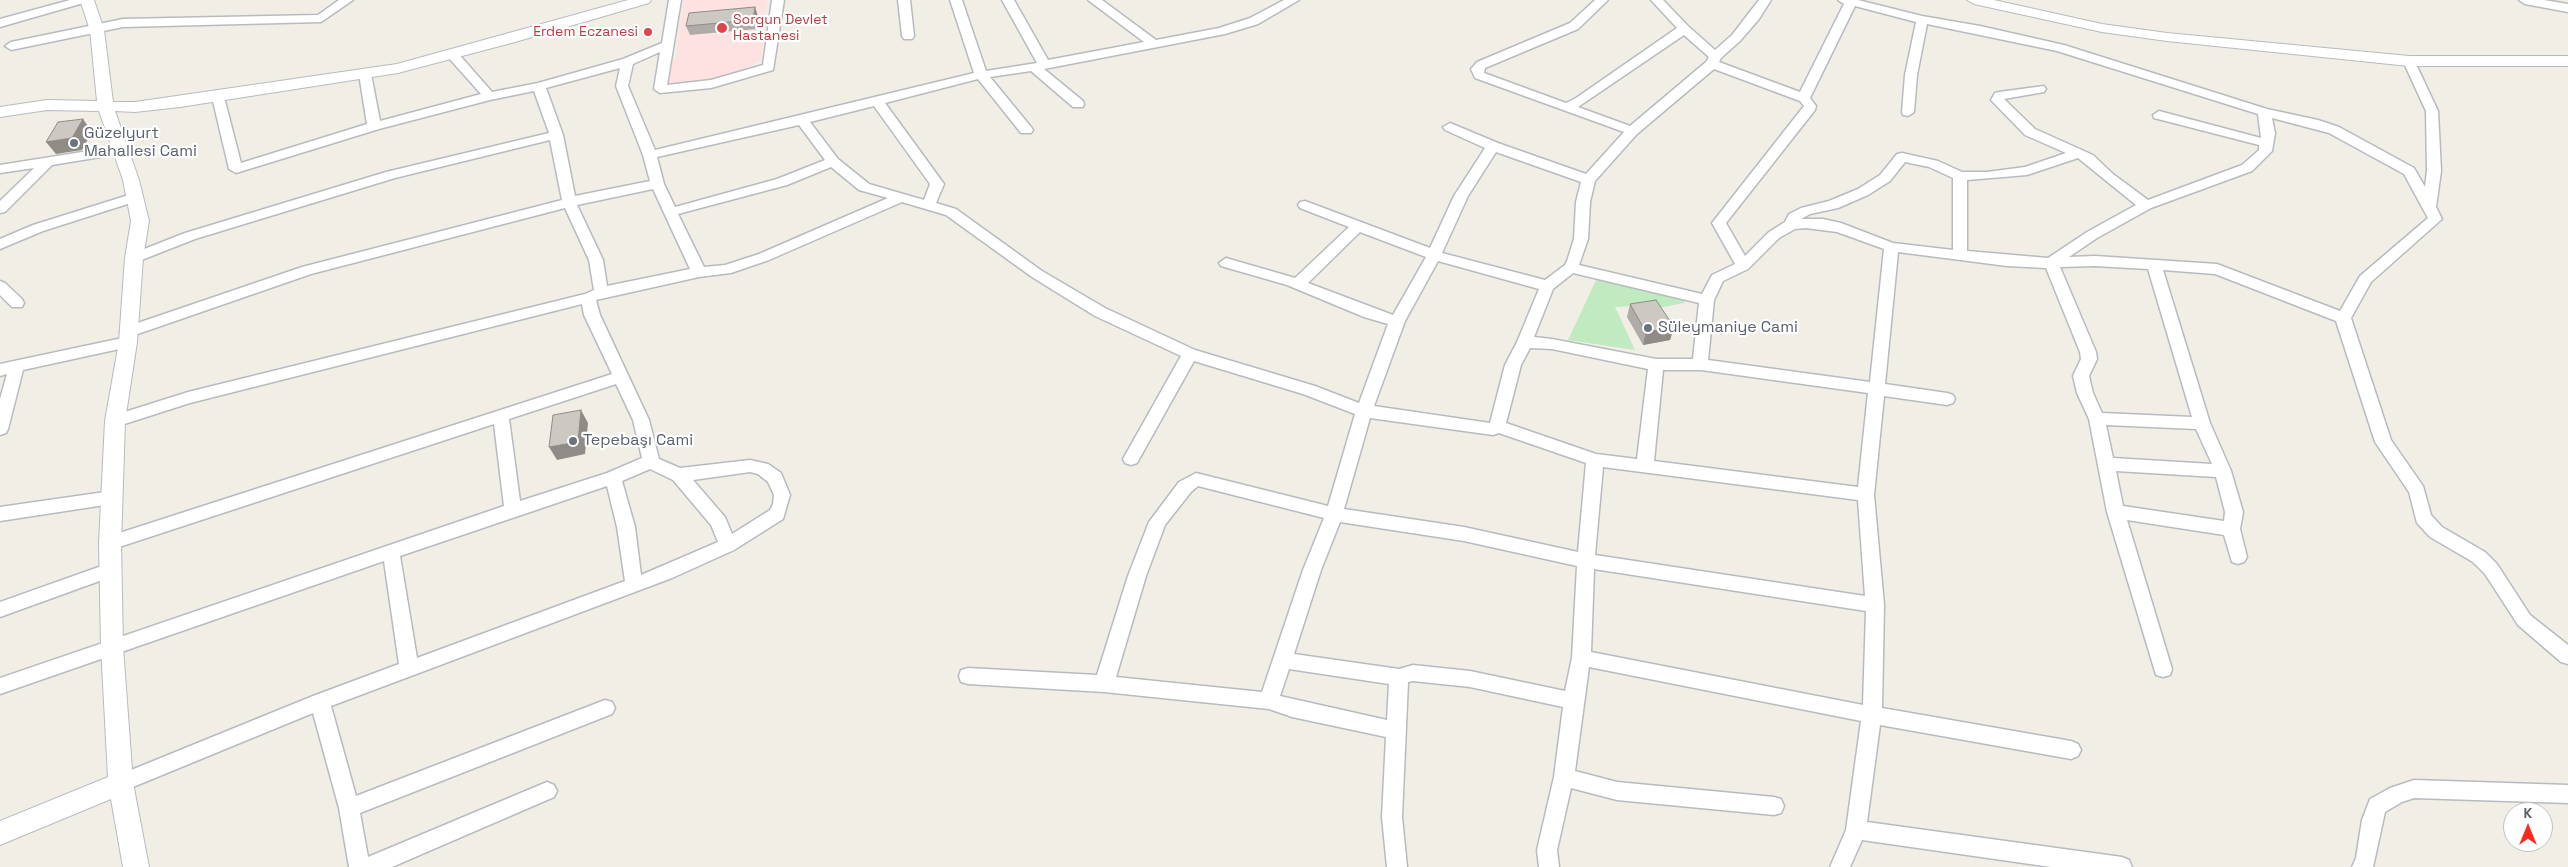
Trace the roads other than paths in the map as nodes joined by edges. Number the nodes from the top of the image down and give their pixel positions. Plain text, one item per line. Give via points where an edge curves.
1 (83, 0) edge
2 (87, 0) edge
3 (346, 0) edge
4 (644, 0) edge
5 (675, 0) edge
6 (778, 0) edge
7 (904, 0) edge
8 (956, 0) edge
9 (1008, 0) edge
10 (1293, 0) edge
11 (1602, 0) edge
12 (1657, 0) edge
13 (1765, 0) edge
14 (1974, 0) edge
15 (2525, 0) edge
16 (1099, 1) edge
17 (1848, 1) edge
18 (2568, 8) edge
19 (1922, 20) junction
20 (0, 23) edge
21 (1684, 29) junction
22 (98, 30) junction
23 (908, 36) dead end
24 (1153, 43) junction
25 (669, 44) junction
26 (11, 46) dead end
27 (452, 54) junction
28 (1714, 60) junction
29 (2408, 61) junction
30 (2568, 61) edge
31 (627, 62) junction
32 (1039, 65) junction
33 (365, 74) junction
34 (981, 75) junction
35 (539, 86) junction
36 (2040, 89) dead end
37 (489, 96) junction
38 (218, 97) junction
39 (1804, 98) junction
40 (877, 101) junction
41 (1078, 104) dead end
42 (105, 105) junction
43 (1565, 108) junction
44 (0, 112) edge
45 (1908, 112) dead end
46 (2264, 112) junction
47 (2160, 115) dead end
48 (802, 120) junction
49 (374, 126) junction
50 (1450, 126) dead end
51 (1026, 130) dead end
52 (1632, 131) junction
53 (556, 135) junction
54 (2266, 143) junction
55 (1493, 146) junction
56 (120, 150) junction
57 (650, 154) junction
58 (2077, 154) junction
59 (833, 162) junction
60 (47, 163) junction
61 (0, 169) edge
62 (1960, 176) junction
63 (1588, 180) junction
64 (657, 184) junction
65 (135, 197) junction
66 (900, 198) junction
67 (568, 202) junction
68 (1305, 205) dead end
69 (2146, 205) junction
70 (927, 206) junction
71 (2429, 207) junction
72 (0, 209) edge
73 (671, 212) junction
74 (1358, 226) junction
75 (1790, 226) junction
76 (0, 244) edge
77 (1891, 247) junction
78 (1434, 255) junction
79 (1960, 255) junction
80 (134, 258) junction
81 (1226, 263) dead end
82 (2051, 263) junction
83 (1743, 266) junction
84 (2154, 266) junction
85 (1571, 268) junction
86 (699, 272) junction
87 (1298, 284) junction
88 (0, 286) edge
89 (1547, 286) junction
90 (603, 292) junction
91 (588, 298) junction
92 (1707, 300) junction
93 (17, 303) dead end
94 (2343, 318) junction
95 (1397, 321) junction
96 (128, 337) junction
97 (1525, 342) junction
98 (1190, 354) junction
99 (1701, 364) junction
100 (1656, 365) junction
101 (16, 368) junction
102 (0, 370) edge
103 (622, 376) junction
104 (1875, 390) junction
105 (1947, 398) dead end
106 (1364, 411) junction
107 (500, 416) junction
108 (2096, 419) junction
109 (115, 421) junction
110 (2202, 423) junction
111 (1497, 426) junction
112 (0, 429) edge
113 (1131, 459) dead end
114 (1594, 460) junction
115 (650, 462) junction
116 (2107, 464) junction
117 (1646, 465) junction
118 (2224, 471) junction
119 (679, 475) junction
120 (613, 478) junction
121 (1866, 494) junction
122 (112, 498) junction
123 (513, 510) junction
124 (2116, 512) junction
125 (0, 514) edge
126 (1334, 514) junction
127 (2230, 529) junction
128 (110, 543) junction
129 (728, 545) junction
130 (391, 552) junction
131 (2238, 557) dead end
132 (1586, 561) junction
133 (110, 570) junction
134 (634, 584) junction
135 (1875, 604) junction
136 (0, 610) edge
137 (112, 647) junction
138 (2568, 656) edge
139 (1581, 658) junction
140 (1283, 660) junction
141 (409, 669) junction
142 (2163, 669) dead end
143 (968, 676) dead end
144 (1399, 677) junction
145 (1104, 684) junction
146 (0, 686) edge
147 (1269, 701) junction
148 (1573, 701) junction
149 (320, 702) junction
150 (605, 708) dead end
151 (1872, 715) junction
152 (1395, 730) junction
153 (2071, 750) dead end
154 (1564, 777) junction
155 (121, 783) junction
156 (546, 791) dead end
157 (2568, 794) edge
158 (1774, 806) dead end
159 (349, 808) junction
160 (1856, 830) junction
161 (0, 833) edge
162 (136, 867) edge
163 (359, 867) edge
164 (368, 867) edge
165 (1397, 867) edge
166 (1549, 867) edge
167 (1840, 867) edge
168 (2122, 867) edge
169 (2362, 867) edge

1 - 20 street
2 - 22 street
3 - 22 street via 321,18 123,23
4 - 27 street
5 - 25 street
6 - 25 street via 769,66 711,84 660,89
7 - 23 street
8 - 34 street
9 - 32 street
10 - 24 street via 1238,26
11 - 43 street via 1574,26 1477,69 1479,74
12 - 21 street
13 - 28 street via 1755,16
14 - 29 street via 2118,30
15 - 18 street
16 - 24 street
17 - 19 street
17 - 39 street
19 - 45 street via 1911,75
19 - 46 street via 2060,48
21 - 28 street
21 - 43 street via 1581,101
22 - 26 street via 24,41
22 - 42 street
24 - 32 street
25 - 31 street
27 - 33 street
27 - 37 street
28 - 39 street
28 - 52 street
29 - 30 street
29 - 71 street via 2432,111 2434,171
31 - 35 street
31 - 57 street via 622,86
32 - 34 street
32 - 41 street
33 - 38 street
33 - 49 street
34 - 40 street
34 - 51 street
35 - 37 street
35 - 53 street
36 - 58 street via 1999,96 1996,100 2030,132
37 - 49 street
38 - 42 street via 135,107
38 - 49 street via 236,169
39 - 83 street via 1809,110 1720,223
40 - 48 street
40 - 70 street via 937,184
42 - 44 street via 47,105
42 - 56 street
43 - 52 street
46 - 54 street via 2268,133
46 - 71 street via 2334,130 2409,171
47 - 54 street
48 - 57 street
48 - 59 street
50 - 55 street
52 - 63 street
53 - 67 street
53 - 80 street via 391,175 190,236
54 - 69 street via 2265,151 2247,168
55 - 63 street
55 - 78 street via 1461,196
56 - 60 street
56 - 65 street
57 - 64 street
58 - 62 street via 2027,172
58 - 69 street via 2088,158 2108,178
59 - 66 street via 864,187
59 - 73 street via 782,182
60 - 61 street
60 - 72 street
62 - 75 street via 1933,164 1902,157 1884,178 1863,192 1833,205 1806,211 1794,217
62 - 79 street
63 - 85 street via 1581,239
64 - 67 street
64 - 73 street
65 - 76 street via 38,228
65 - 80 street via 140,221
66 - 70 street
66 - 86 street via 764,257 726,270
67 - 90 street via 596,260 599,286
67 - 96 street via 307,270
68 - 74 street
69 - 82 street via 2092,235
70 - 98 street via 951,212 1037,274 1100,312
71 - 94 street via 2435,219 2365,279
73 - 86 street
74 - 78 street
74 - 87 street
75 - 77 street via 1823,224
75 - 83 street via 1774,235
77 - 79 street
77 - 104 street
78 - 89 street
78 - 95 street
79 - 82 street
80 - 96 street
81 - 87 street
82 - 84 street via 2095,261
82 - 108 street via 2088,352 2089,359 2081,376
83 - 92 street via 1717,278
84 - 94 street via 2217,269
84 - 110 street
85 - 89 street
85 - 92 street
86 - 90 street
87 - 95 street
88 - 93 street
89 - 97 street
90 - 91 street
91 - 103 street via 592,315
91 - 109 street via 198,395
92 - 99 street
94 - 138 street via 2383,442 2417,490 2423,518 2436,532 2479,557 2491,569 2524,620
95 - 106 street
96 - 101 street
96 - 109 street
97 - 100 street via 1552,344
97 - 111 street via 1513,365
98 - 106 street via 1309,390
98 - 113 street
99 - 100 street
99 - 104 street
100 - 117 street
101 - 102 street
101 - 112 street
103 - 107 street
103 - 115 street via 641,420
104 - 105 street
104 - 121 street
106 - 111 street via 1493,429
106 - 126 street
107 - 123 street
107 - 128 street
108 - 110 street
108 - 116 street
109 - 122 street
110 - 118 street
111 - 114 street
114 - 117 street
114 - 132 street
115 - 119 street
115 - 120 street
116 - 118 street
116 - 124 street
117 - 121 street
118 - 127 street via 2234,512
119 - 129 street via 719,522
119 - 129 street via 750,466 762,468 775,478 782,495 777,514
120 - 123 street
120 - 134 street via 626,527
121 - 135 street
122 - 125 street
122 - 128 street
123 - 130 street
124 - 127 street
124 - 142 street
126 - 132 street via 1464,534
126 - 140 street
126 - 145 street via 1196,479 1185,487 1158,522 1137,576
127 - 131 street
128 - 133 street
129 - 134 street
130 - 137 street
130 - 141 street
132 - 135 street
132 - 139 street
133 - 136 street
133 - 137 street
134 - 141 street
135 - 151 street
137 - 146 street
137 - 155 street
139 - 148 street
139 - 151 street
140 - 144 street
140 - 147 street
141 - 149 street
143 - 145 street
144 - 148 street via 1413,673 1470,679
144 - 152 street
145 - 147 street
147 - 152 street via 1292,709
148 - 154 street
149 - 155 street
149 - 159 street
150 - 159 street
151 - 153 street
151 - 160 street
152 - 165 street via 1392,817
154 - 158 street via 1617,791
154 - 166 street via 1547,850
155 - 161 street
155 - 162 street
156 - 164 street
157 - 169 street via 2414,789 2397,794 2376,806
159 - 163 street
160 - 167 street
160 - 168 street

